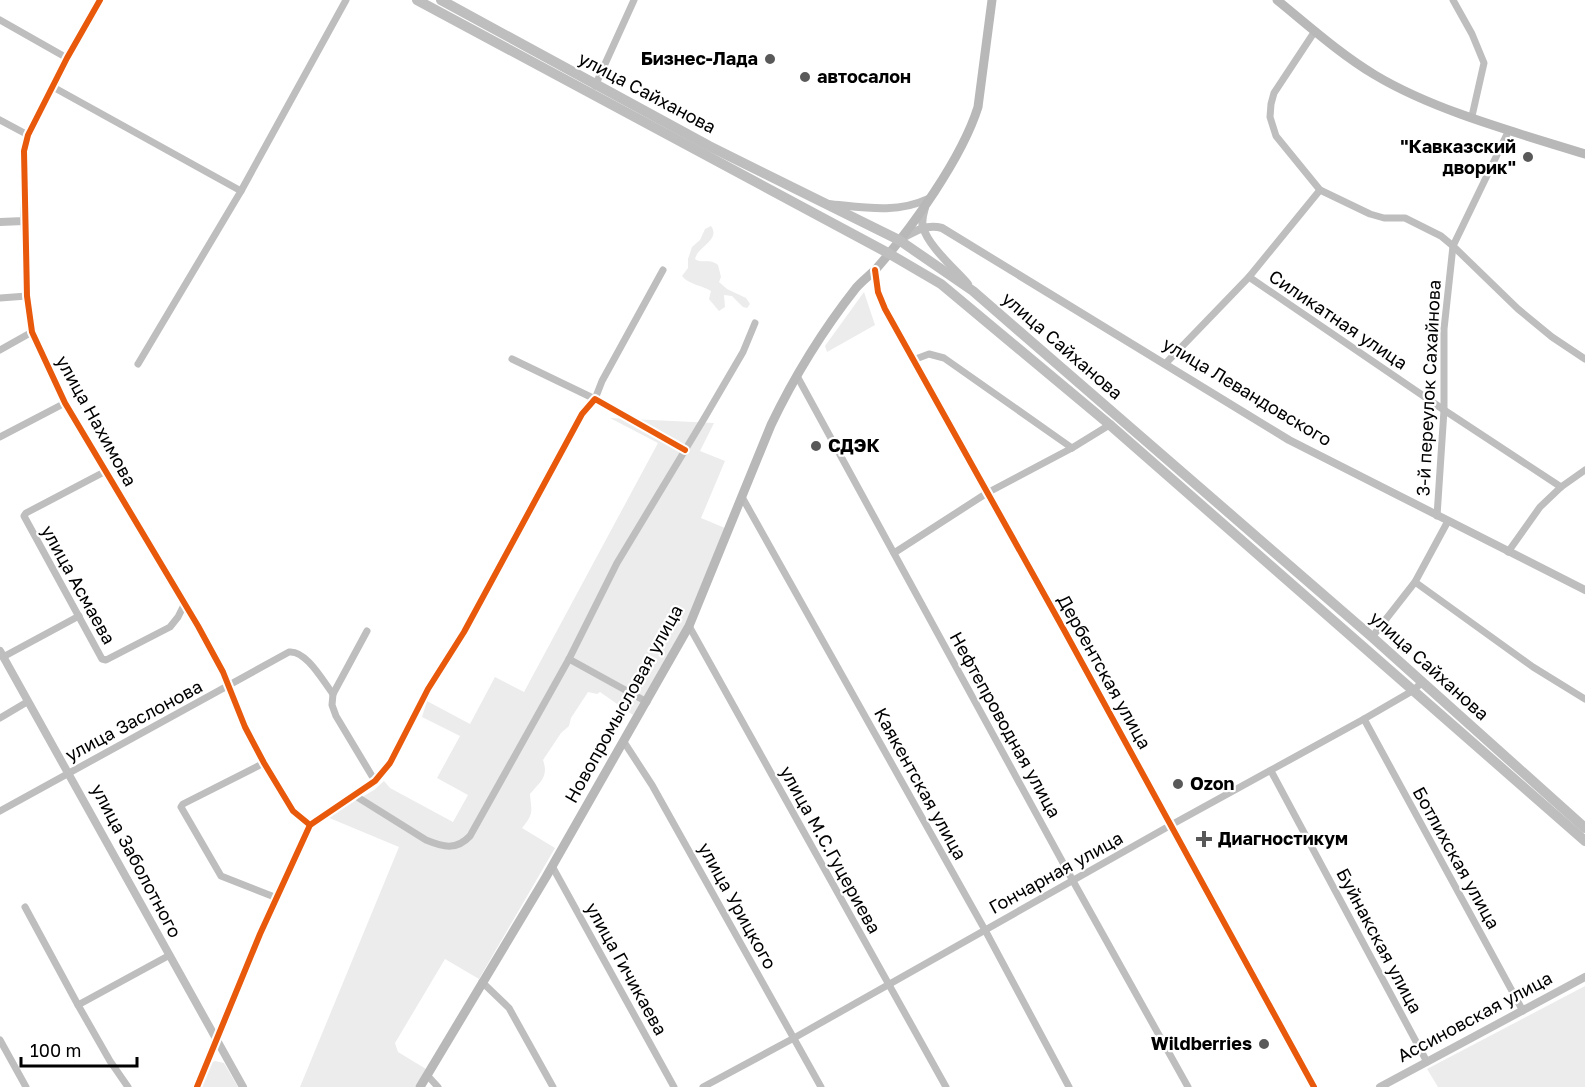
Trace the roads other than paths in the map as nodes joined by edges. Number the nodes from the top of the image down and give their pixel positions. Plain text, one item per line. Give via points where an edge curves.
1 (100, 0) edge
2 (346, 0) edge
3 (417, 0) edge
4 (441, 0) edge
5 (634, 0) edge
6 (992, 0) edge
7 (1277, 0) edge
8 (1453, 0) edge
9 (0, 20) edge
10 (1315, 31) junction
11 (67, 58) junction
12 (53, 87) junction
13 (594, 89) junction
14 (1472, 116) junction
15 (0, 120) edge
16 (1509, 130) junction
17 (28, 135) junction
18 (1585, 154) edge
19 (1320, 190) junction
20 (241, 191) junction
21 (928, 200) junction
22 (825, 203) junction
23 (24, 221) junction
24 (0, 222) edge
25 (923, 227) junction
26 (898, 240) junction
27 (1453, 246) junction
28 (888, 253) junction
29 (663, 270) dead end
30 (874, 270) junction
31 (1249, 277) junction
32 (973, 291) junction
33 (27, 296) junction
34 (0, 298) edge
35 (755, 323) dead end
36 (32, 332) junction
37 (0, 350) edge
38 (512, 359) dead end
39 (1585, 359) edge
40 (913, 360) junction
41 (1166, 363) junction
42 (138, 364) dead end
43 (797, 376) junction
44 (595, 399) junction
45 (65, 403) junction
46 (1444, 410) junction
47 (1118, 417) junction
48 (1110, 425) junction
49 (0, 437) edge
50 (1072, 448) junction
51 (686, 450) junction
52 (1585, 470) edge
53 (106, 471) junction
54 (1561, 487) junction
55 (987, 493) junction
56 (742, 496) junction
57 (1437, 516) junction
58 (1448, 521) junction
59 (1508, 552) junction
60 (894, 553) junction
61 (1415, 582) junction
62 (1585, 590) edge
63 (185, 603) junction
64 (79, 616) junction
65 (689, 626) junction
66 (367, 631) dead end
67 (1372, 637) junction
68 (2, 654) edge
69 (569, 659) junction
70 (1418, 686) junction
71 (230, 687) junction
72 (333, 694) junction
73 (1585, 699) edge
74 (27, 702) junction
75 (647, 702) junction
76 (0, 718) edge
77 (1364, 719) junction
78 (624, 742) junction
79 (264, 763) junction
80 (1271, 771) junction
81 (69, 773) junction
82 (375, 781) junction
83 (354, 795) junction
84 (0, 811) edge
85 (310, 825) junction
86 (1171, 825) junction
87 (1585, 828) edge
88 (1585, 841) edge
89 (552, 866) junction
90 (1073, 881) junction
91 (277, 898) junction
92 (25, 907) dead end
93 (985, 930) junction
94 (168, 956) junction
95 (1585, 977) edge
96 (482, 982) junction
97 (888, 986) junction
98 (78, 1005) junction
99 (1522, 1011) junction
100 (216, 1037) junction
101 (794, 1038) junction
102 (0, 1040) edge
103 (1426, 1062) junction
104 (427, 1075) junction
105 (26, 1087) edge
106 (128, 1087) edge
107 (197, 1087) edge
108 (243, 1087) edge
109 (420, 1087) edge
110 (438, 1087) edge
111 (553, 1087) edge
112 (674, 1087) edge
113 (703, 1087) edge
114 (820, 1087) edge
115 (946, 1087) edge
116 (1069, 1087) edge
117 (1188, 1087) edge
118 (1314, 1087) edge
119 (1380, 1087) edge

1 - 11 street, улица Нахимова
2 - 20 street
3 - 13 main road
4 - 13 main road, улица Сайханова
5 - 13 street
6 - 21 main road, Новопромысловая улица via 973,123
7 - 10 main road
8 - 14 street via 1484,63
9 - 11 street
10 - 14 main road via 1392,84
10 - 19 street via 1274,93 1270,117 1276,136
11 - 12 street, улица Нахимова
12 - 17 street, улица Нахимова
12 - 20 street
13 - 22 main road, улица Сайханова
13 - 28 main road, улица Сайханова
14 - 16 main road
15 - 17 street
16 - 18 main road
16 - 27 street, 3-й переулок Сахайнова
17 - 23 street, улица Нахимова via 24,151
19 - 27 street via 1371,214 1405,218
19 - 31 street
20 - 42 street
21 - 22 street via 899,209
21 - 25 street
21 - 26 main road, Новопромысловая улица
22 - 26 main road, улица Сайханова
23 - 24 street
23 - 33 street, улица Нахимова
25 - 26 street
25 - 32 street via 929,240
25 - 41 street, улица Левандовского via 942,228
26 - 28 main road, Новопромысловая улица
26 - 32 main road, улица Сайханова
27 - 39 street via 1518,309
27 - 46 street, 3-й переулок Сахайнова via 1444,329
28 - 30 main road, Новопромысловая улица
28 - 48 main road, улица Сайханова via 941,284
29 - 44 street
30 - 40 street, Дербентская улица via 885,309
30 - 43 main road, Новопромысловая улица via 839,310
31 - 41 street
31 - 46 street, Силикатная улица
32 - 47 main road, улица Сайханова
33 - 34 street
33 - 36 street, улица Нахимова
35 - 51 street via 743,352
36 - 37 street
36 - 45 street, улица Нахимова
38 - 44 street
40 - 50 street via 929,354 944,358
40 - 55 street, Дербентская улица
41 - 57 street, улица Левандовского via 1289,440
43 - 56 main road, Новопромысловая улица via 771,425
43 - 60 street, Нефтепроводная улица
44 - 51 street
44 - 82 street via 569,436 390,764
45 - 49 street
45 - 53 street, улица Нахимова
46 - 54 street, Силикатная улица
46 - 57 street, 3-й переулок Сахайнова
47 - 48 street
47 - 67 main road, улица Сайханова
48 - 50 street
48 - 70 main road, улица Сайханова
50 - 55 street
51 - 69 street via 616,563
52 - 54 street
53 - 63 street, улица Нахимова
53 - 64 street, улица Асмаева via 24,516
54 - 59 street via 1540,507
55 - 60 street
55 - 86 street, Дербентская улица
56 - 65 main road, Новопромысловая улица
56 - 93 street, Каякентская улица
57 - 58 street, улица Левандовского
58 - 59 street, улица Левандовского
58 - 61 street
59 - 62 street, улица Левандовского
60 - 90 street, Нефтепроводная улица
61 - 67 street
61 - 73 street via 1533,667
63 - 64 street, улица Асмаева via 170,627 105,660
63 - 71 street, улица Нахимова
64 - 68 street
65 - 75 main road, Новопромысловая улица
65 - 97 street, улица М.С.Гуцериева
66 - 72 street
67 - 70 main road, улица Сайханова
68 - 74 street, улица Заболотного
69 - 75 street
69 - 83 street via 473,831 458,846 450,848 426,840
70 - 77 street, Гончарная улица
70 - 87 main road, улица Сайханова
70 - 88 main road, улица Сайханова
71 - 72 street, улица Заслонова via 295,652 304,656
71 - 79 street, улица Нахимова
71 - 81 street, улица Заслонова
72 - 82 street via 336,716
74 - 76 street
74 - 81 street, улица Заболотного
75 - 78 main road, Новопромысловая улица
77 - 80 street, Гончарная улица
77 - 99 street, Ботлихская улица
78 - 89 main road, Новопромысловая улица
78 - 101 street, улица Урицкого
79 - 85 street, улица Нахимова via 293,811
79 - 91 street via 181,807 222,876
80 - 86 street, Гончарная улица
80 - 103 street, Буйнакская улица
81 - 84 street, улица Заслонова
81 - 94 street, улица Заболотного
82 - 83 street
83 - 85 street
85 - 91 street
86 - 90 street, Гончарная улица
86 - 118 street, Дербентская улица
89 - 96 main road, Новопромысловая улица
89 - 112 street, улица Гичикаева
90 - 93 street, Гончарная улица
90 - 117 street, Нефтепроводная улица
91 - 100 street
92 - 98 street
93 - 97 street, Гончарная улица
93 - 116 street, Каякентская улица
94 - 98 street
94 - 100 street, улица Заболотного
95 - 99 street, Ассиновская улица
96 - 104 main road, Новопромысловая улица
96 - 111 street via 509,1008
97 - 101 street, Гончарная улица
97 - 115 street, улица М.С.Гуцериева
98 - 106 street
99 - 103 street, Ассиновская улица
100 - 107 street
100 - 108 street, улица Заболотного
101 - 113 street, Гончарная улица
101 - 114 street, улица Урицкого
102 - 105 street
103 - 119 street, Ассиновская улица
104 - 109 main road, Новопромысловая улица
104 - 110 street

